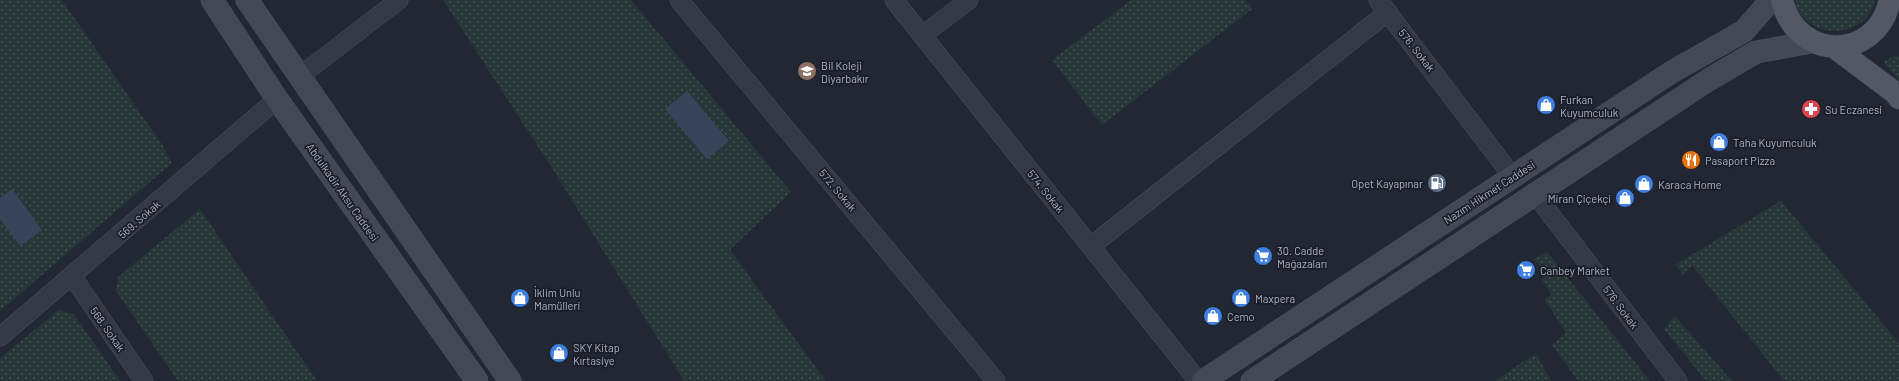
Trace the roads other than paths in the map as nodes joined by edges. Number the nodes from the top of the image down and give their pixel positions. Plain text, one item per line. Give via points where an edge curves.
1 (212, 0) edge
2 (247, 0) edge
3 (398, 0) edge
4 (680, 0) edge
5 (894, 0) edge
6 (969, 0) edge
7 (1771, 0) edge
8 (1782, 0) edge
9 (1890, 0) edge
10 (1383, 6) edge
11 (1899, 14) edge
12 (923, 35) junction
13 (1812, 42) junction
14 (1834, 47) junction
15 (300, 76) junction
16 (1899, 98) edge
17 (277, 99) junction
18 (1514, 177) junction
19 (1535, 194) junction
20 (1091, 246) junction
21 (72, 276) junction
22 (0, 337) edge
23 (144, 381) edge
24 (477, 381) edge
25 (510, 381) edge
26 (996, 381) edge
27 (1198, 381) edge
28 (1203, 381) edge
29 (1252, 381) edge
30 (1678, 381) edge

1 - 17 main road, Abdulkadir Aksu Caddesi
2 - 15 main road
3 - 15 street
4 - 26 street, 572. Sokak
5 - 12 street, 574. Sokak
6 - 12 street
7 - 18 main road, Nazım Hikmet Caddesi via 1744,31 1670,73
8 - 13 main road via 1788,20
9 - 11 main road
9 - 14 main road via 1884,17 1872,33 1854,44
10 - 18 street, 576. Sokak
10 - 20 street
12 - 20 street, 574. Sokak
13 - 14 main road
13 - 19 main road via 1756,52 1710,79
14 - 16 main road
15 - 25 main road
17 - 21 street, 569. Sokak
17 - 24 main road, Abdulkadir Aksu Caddesi
18 - 28 main road, Nazım Hikmet Caddesi
19 - 29 main road
19 - 30 street, 576. Sokak
20 - 27 street, 574. Sokak
21 - 22 street, 569. Sokak
21 - 23 street, 568. Sokak

